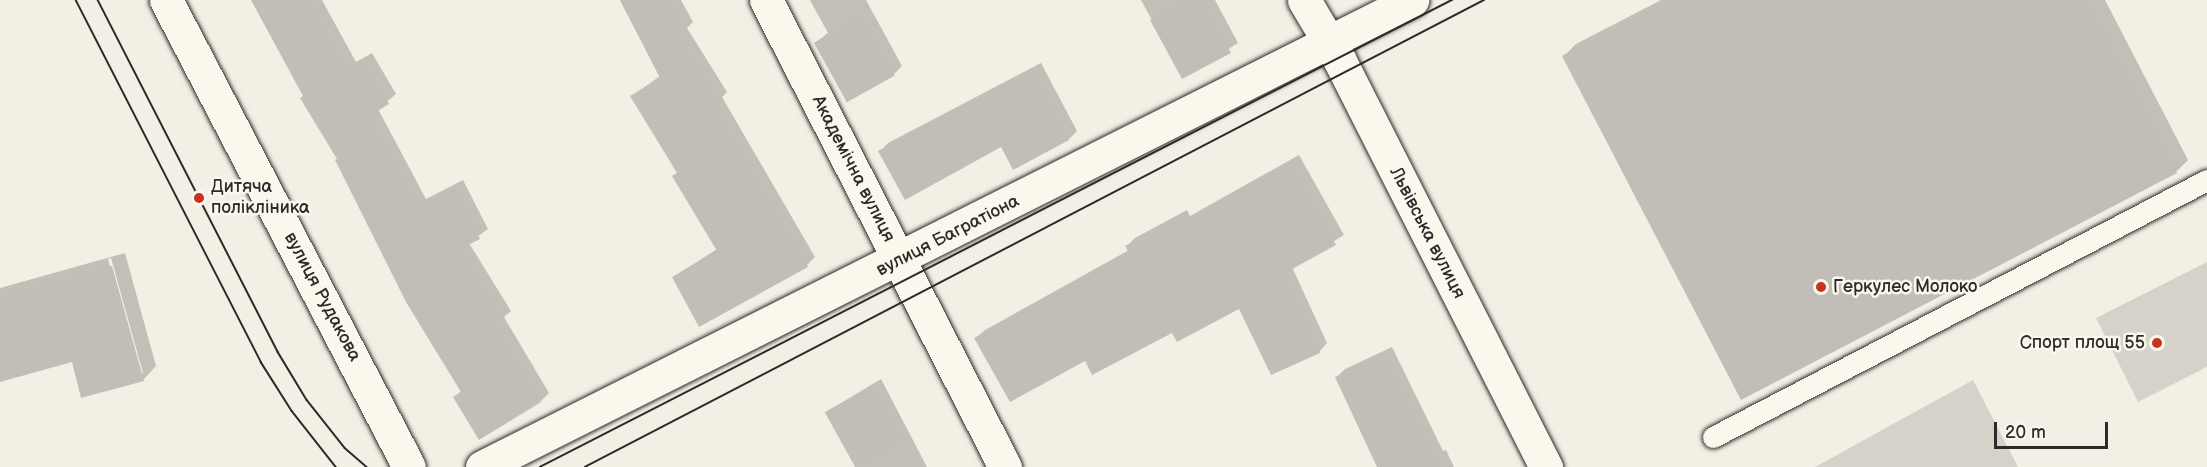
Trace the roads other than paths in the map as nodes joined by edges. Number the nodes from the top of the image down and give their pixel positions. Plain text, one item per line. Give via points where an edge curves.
1 (166, 0) edge
2 (766, 0) edge
3 (1304, 0) edge
4 (1412, 0) edge
5 (1327, 44) junction
6 (2207, 180) edge
7 (899, 260) junction
8 (1713, 437) dead end
9 (409, 467) edge
10 (482, 467) edge
11 (1005, 467) edge
12 (1546, 467) edge

1 - 9 street, вулиця Рудакова
2 - 7 street, Академічна вулиця
3 - 5 street, Львівська вулиця
4 - 5 street, вулиця Багратіона
5 - 7 street, вулиця Багратіона
5 - 12 street, Львівська вулиця via 1339,59
6 - 8 lane
7 - 10 street, вулиця Багратіона
7 - 11 street, Академічна вулиця

